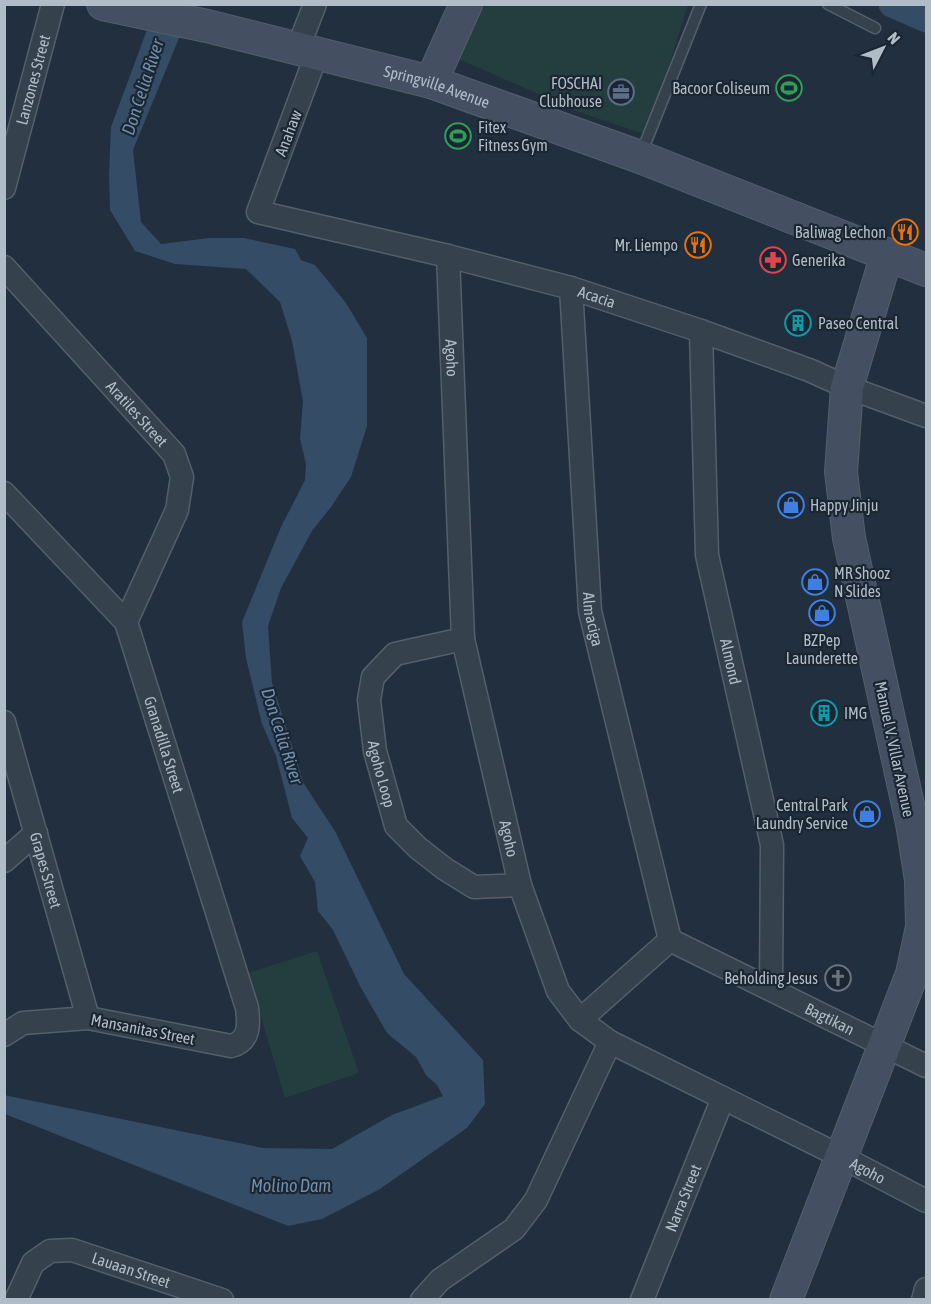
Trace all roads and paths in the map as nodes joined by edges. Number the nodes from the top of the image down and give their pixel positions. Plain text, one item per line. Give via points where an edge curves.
1 (52, 4) edge
2 (103, 4) edge
3 (315, 4) edge
4 (466, 4) edge
5 (701, 4) edge
6 (828, 4) edge
7 (875, 28) dead end
8 (308, 51) junction
9 (431, 82) junction
10 (640, 157) junction
11 (4, 188) edge
12 (258, 212) joint
13 (887, 255) junction
14 (448, 256) junction
15 (4, 267) edge
16 (927, 270) edge
17 (571, 288) junction
18 (701, 330) junction
19 (847, 387) junction
20 (927, 416) edge
21 (4, 494) edge
22 (126, 622) junction
23 (463, 639) junction
24 (4, 722) edge
25 (36, 833) junction
26 (4, 861) edge
27 (520, 885) junction
28 (670, 940) junction
29 (771, 989) junction
30 (88, 1018) junction
31 (580, 1020) junction
32 (4, 1035) edge
33 (246, 1037) joint
34 (610, 1042) junction
35 (885, 1046) junction
36 (927, 1066) edge
37 (723, 1098) junction
38 (842, 1157) junction
39 (927, 1201) edge
40 (927, 1289) edge
41 (16, 1299) edge
42 (222, 1299) edge
43 (422, 1299) edge
44 (642, 1299) edge
45 (786, 1299) edge
46 (923, 1299) edge

1 - 11 street, Lanzones Street
2 - 8 street, Springville Avenue
3 - 8 street, Anahaw
4 - 9 street
5 - 10 lane
6 - 7 lane
8 - 9 street, Springville Avenue
8 - 12 street, Anahaw
9 - 10 street, Springville Avenue
10 - 13 street, Springville Avenue
12 - 14 street, Acacia
13 - 16 street, Springville Avenue
13 - 19 street, Manuel V. Villar Avenue
14 - 17 street, Acacia
14 - 23 street, Agoho
15 - 22 street, Aratiles Street via 174,454 182,477 177,510
17 - 18 street, Acacia
17 - 28 street, Almaciga via 590,611
18 - 19 street, Acacia
18 - 29 street, Almond via 707,555 772,846
19 - 20 street, Acacia
19 - 35 street, Manuel V. Villar Avenue via 841,471 849,538 921,880 922,927 912,974
21 - 22 street, Granadilla Street
22 - 33 street, Granadilla Street via 247,1008
23 - 27 street, Agoho
23 - 27 street, Agoho Loop via 396,654 373,677 369,700 375,751 396,826 418,848 474,887
24 - 25 street, Grapes Street
25 - 26 street
25 - 30 street, Grapes Street
27 - 31 street, Agoho via 558,991
28 - 29 street, Bagtikan
28 - 31 street
29 - 35 street, Bagtikan
30 - 32 street, Mansanitas Street via 23,1023
30 - 33 street, Mansanitas Street via 231,1046
31 - 34 street, Agoho
34 - 37 street, Agoho
34 - 43 street via 536,1200 514,1229 440,1280
35 - 36 street, Bagtikan
35 - 38 street, Manuel V. Villar Avenue
37 - 38 street, Agoho
37 - 44 street, Narra Street
38 - 39 street, Agoho
38 - 45 street, Manuel V. Villar Avenue
40 - 46 street
41 - 42 street, Lauaan Street via 33,1263 50,1251 72,1250

